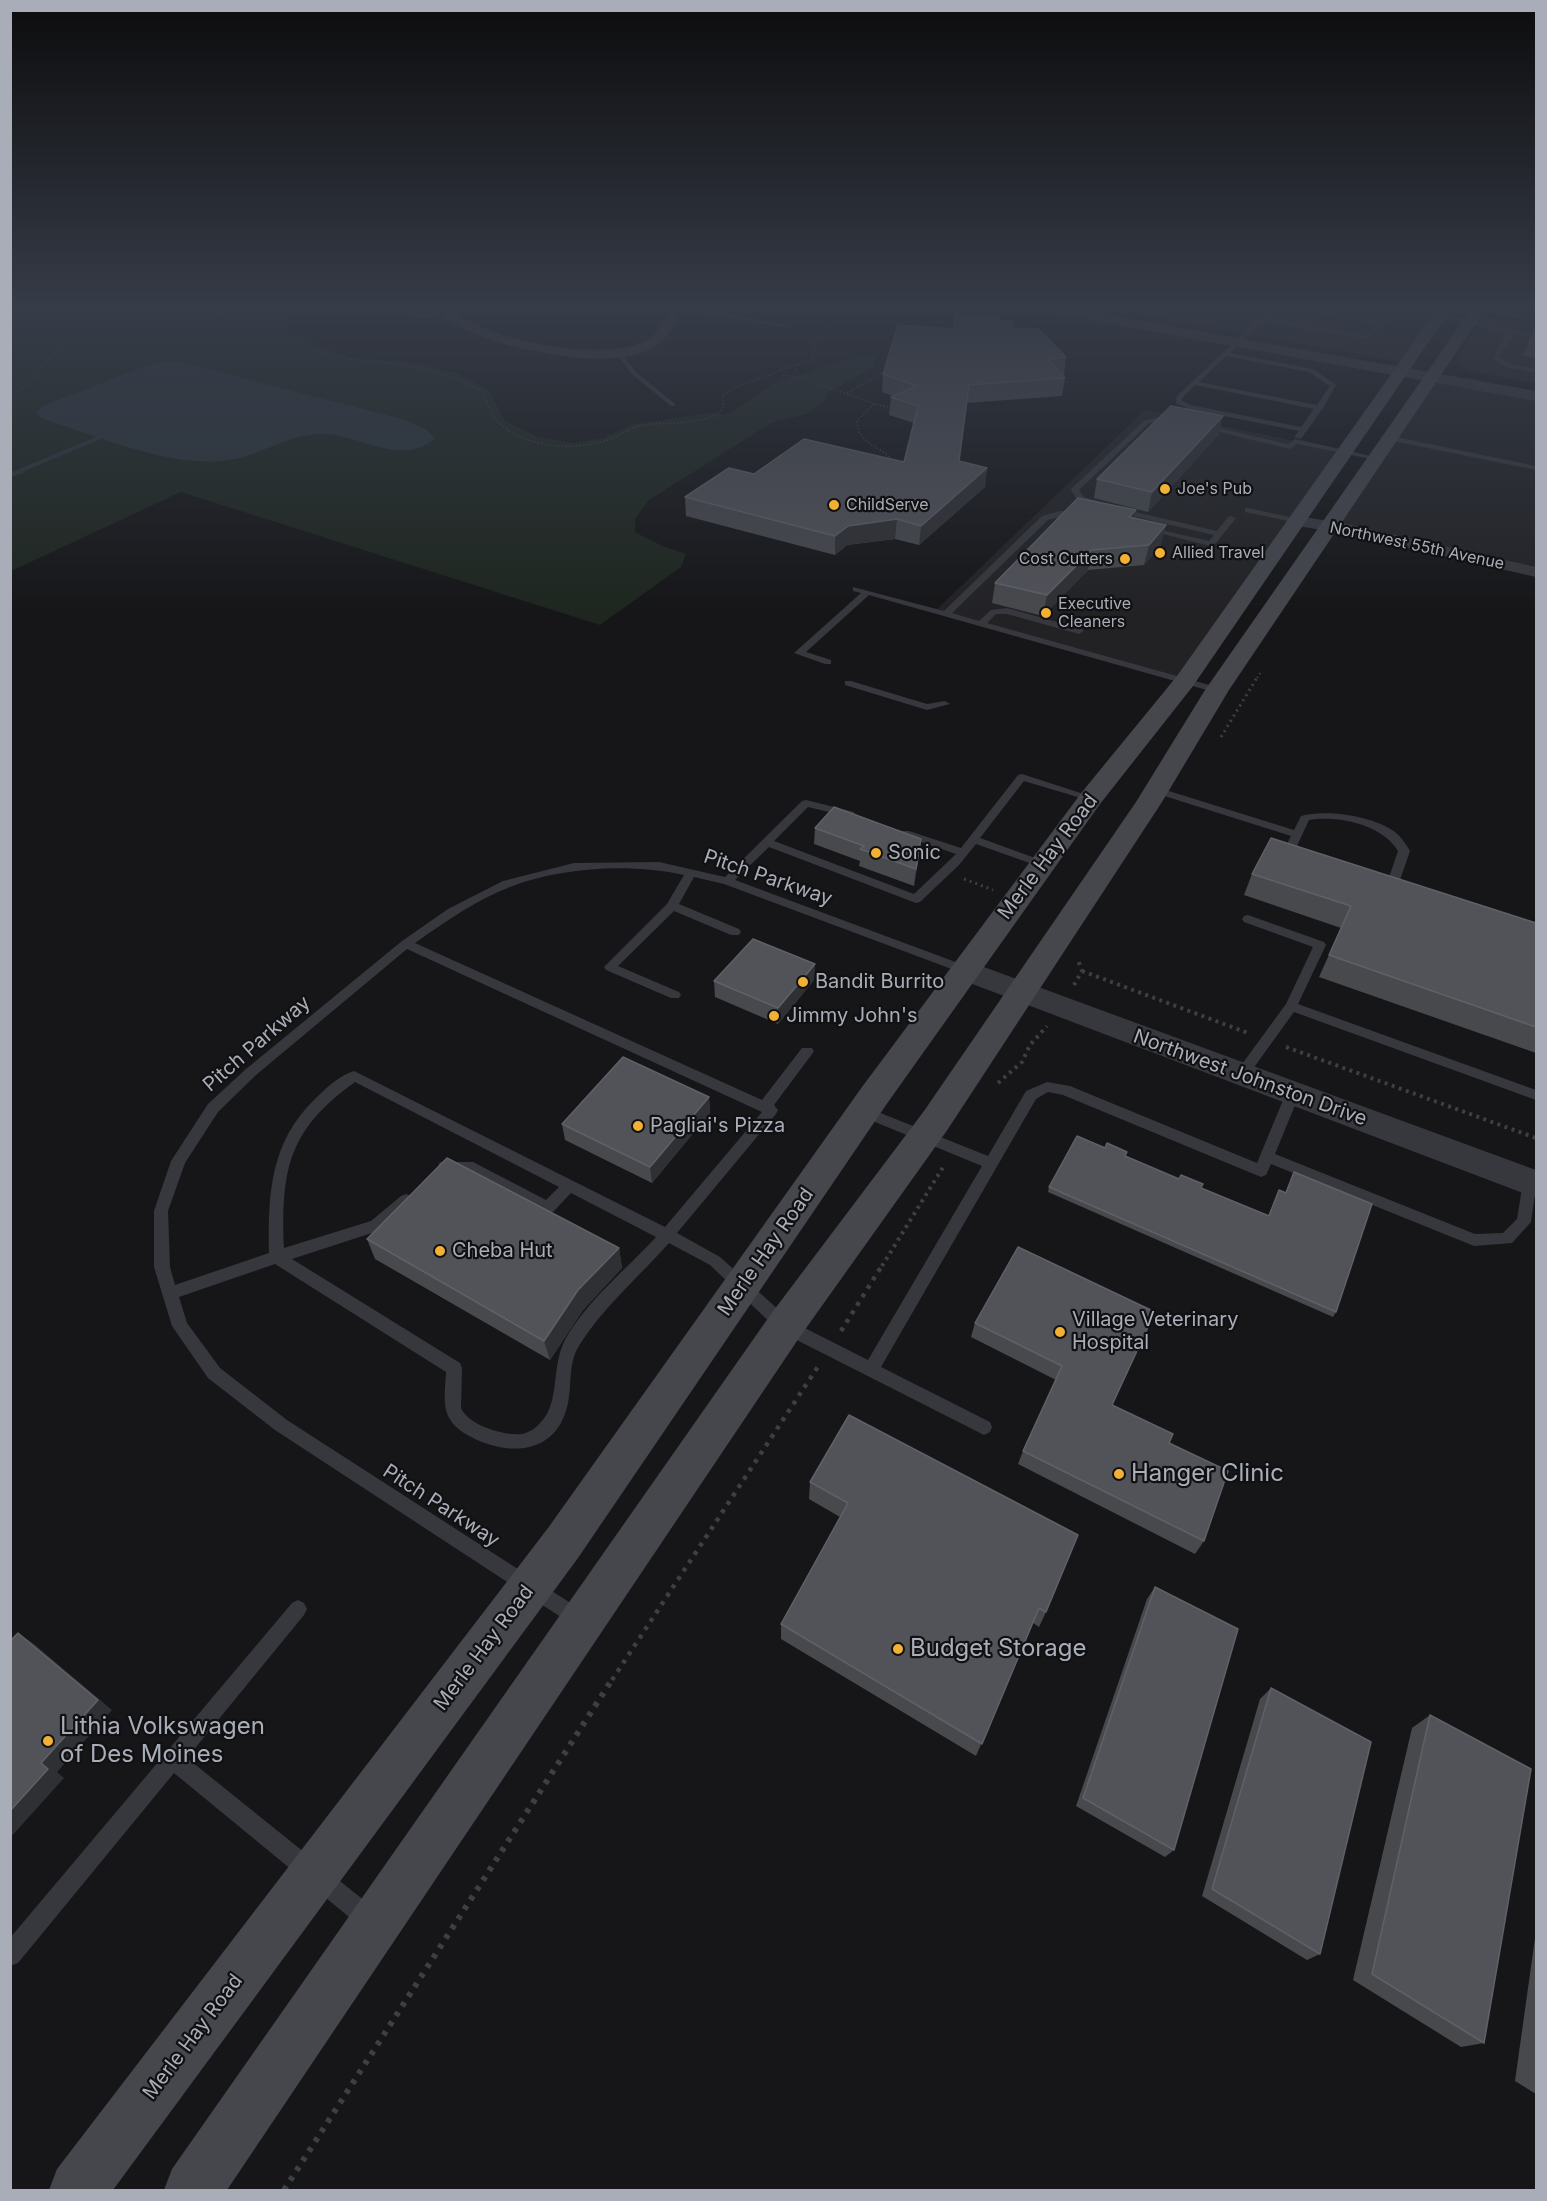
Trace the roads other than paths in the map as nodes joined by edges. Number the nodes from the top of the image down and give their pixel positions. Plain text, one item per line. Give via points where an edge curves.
1 (1210, 411) edge
2 (1318, 411) edge
3 (1391, 411) edge
4 (1402, 411) edge
5 (1304, 430) junction
6 (1246, 438) junction
7 (1391, 438) junction
8 (1236, 442) dead end
9 (1290, 447) junction
10 (1360, 455) junction
11 (1536, 468) edge
12 (1248, 510) dead end
13 (1093, 516) edge
14 (1232, 518) dead end
15 (1313, 523) junction
16 (1139, 527) edge
17 (1219, 534) junction
18 (1210, 544) junction
19 (1204, 552) dead end
20 (1536, 572) edge
21 (856, 589) dead end
22 (868, 592) junction
23 (946, 614) junction
24 (818, 620) dead end
25 (832, 624) junction
26 (981, 624) junction
27 (1011, 632) junction
28 (1004, 640) dead end
29 (793, 642) dead end
30 (807, 646) junction
31 (1065, 647) junction
32 (1057, 655) dead end
33 (828, 662) dead end
34 (848, 683) dead end
35 (1201, 686) junction
36 (945, 704) dead end
37 (1156, 790) junction
38 (1091, 798) junction
39 (866, 820) edge
40 (898, 831) edge
41 (1297, 834) junction
42 (973, 839) junction
43 (767, 842) junction
44 (963, 853) junction
45 (1311, 856) edge
46 (1042, 864) junction
47 (691, 872) junction
48 (727, 880) junction
49 (1393, 883) edge
50 (672, 906) junction
51 (1248, 920) dead end
52 (735, 932) dead end
53 (406, 944) junction
54 (965, 970) junction
55 (1022, 992) junction
56 (675, 995) dead end
57 (1291, 1006) junction
58 (807, 1052) dead end
59 (1242, 1074) junction
60 (1293, 1093) junction
61 (1536, 1095) edge
62 (765, 1107) junction
63 (863, 1112) junction
64 (923, 1137) junction
65 (1268, 1158) junction
66 (990, 1163) junction
67 (430, 1176) edge
68 (1533, 1183) edge
69 (569, 1185) junction
70 (413, 1193) edge
71 (667, 1235) junction
72 (278, 1257) junction
73 (743, 1285) junction
74 (170, 1293) junction
75 (784, 1326) junction
76 (871, 1369) junction
77 (984, 1427) dead end
78 (530, 1588) junction
79 (297, 1609) dead end
80 (580, 1621) junction
81 (173, 1759) junction
82 (315, 1875) junction
83 (374, 1923) junction
84 (10, 1956) edge
85 (78, 2190) edge
86 (193, 2190) edge

1 - 5 lane
2 - 5 lane
3 - 10 main road, Merle Hay Road
4 - 7 main road, Merle Hay Road
5 - 9 lane
6 - 8 lane
6 - 9 lane
6 - 17 lane via 1164,418 1147,421 1075,490 1088,502 1170,518
7 - 10 main road, Merle Hay Road
7 - 11 lane
9 - 10 lane
10 - 15 main road, Merle Hay Road
12 - 15 lane
13 - 23 lane via 1070,512 1045,518
14 - 17 lane
15 - 20 street, Northwest 55th Avenue
15 - 35 main road, Merle Hay Road
16 - 18 lane
17 - 18 lane
18 - 19 lane
21 - 22 lane
22 - 23 lane via 916,610
22 - 25 lane
23 - 26 lane
24 - 25 lane
25 - 30 lane
26 - 27 lane
26 - 31 lane via 994,612 1007,611 1077,633
27 - 28 lane
27 - 31 lane
29 - 30 lane
30 - 33 lane via 799,653
31 - 32 lane
31 - 35 lane
34 - 36 lane via 927,707
35 - 37 main road, Merle Hay Road
35 - 38 main road, Merle Hay Road
37 - 41 lane
37 - 55 main road, Merle Hay Road
38 - 42 lane via 1022,777
38 - 46 main road, Merle Hay Road
39 - 43 lane via 806,803
40 - 44 lane
41 - 45 lane via 1290,850
41 - 49 lane via 1305,818 1316,813 1390,833 1404,851
42 - 44 lane
42 - 46 lane
43 - 44 lane via 916,899
43 - 48 lane
46 - 54 main road, Merle Hay Road
47 - 48 lane, Pitch Parkway
47 - 50 lane
47 - 53 lane, Pitch Parkway via 659,866 574,867 507,884 452,912
48 - 54 lane, Pitch Parkway
50 - 52 lane
50 - 56 lane via 610,968
51 - 57 lane via 1320,945
53 - 62 lane
53 - 74 lane, Pitch Parkway via 213,1108 178,1161 161,1211 162,1267
54 - 55 street, Northwest Johnston Drive
54 - 63 main road, Merle Hay Road
55 - 59 street, Northwest Johnston Drive
55 - 64 main road, Merle Hay Road
57 - 59 lane
57 - 61 lane
58 - 62 lane
59 - 60 street, Northwest Johnston Drive
60 - 65 lane
60 - 68 street, Northwest Johnston Drive
62 - 71 lane via 771,1110
63 - 64 lane
63 - 73 main road, Merle Hay Road
64 - 66 lane
64 - 75 main road, Merle Hay Road
65 - 66 lane via 1261,1171 1065,1090 1047,1087 1030,1095
65 - 68 lane via 1474,1240 1507,1239 1524,1222
66 - 76 lane
67 - 69 lane via 453,1164 468,1166 548,1208
69 - 71 lane
69 - 72 lane via 354,1076 318,1103 289,1143 279,1168 274,1204
70 - 72 lane via 376,1226
71 - 72 lane via 571,1344 564,1357 558,1414 539,1436 525,1441 496,1440 462,1423 454,1414 454,1368
71 - 73 lane via 715,1261
72 - 74 lane
73 - 75 lane
73 - 78 main road, Merle Hay Road
74 - 78 lane, Pitch Parkway via 180,1326 214,1373 281,1425
75 - 76 lane
75 - 80 main road, Merle Hay Road
76 - 77 lane
78 - 80 lane, Pitch Parkway
78 - 82 main road, Merle Hay Road
79 - 81 lane
80 - 83 main road, Merle Hay Road
81 - 82 lane
81 - 84 lane
82 - 83 lane
82 - 85 main road, Merle Hay Road
83 - 86 main road, Merle Hay Road

